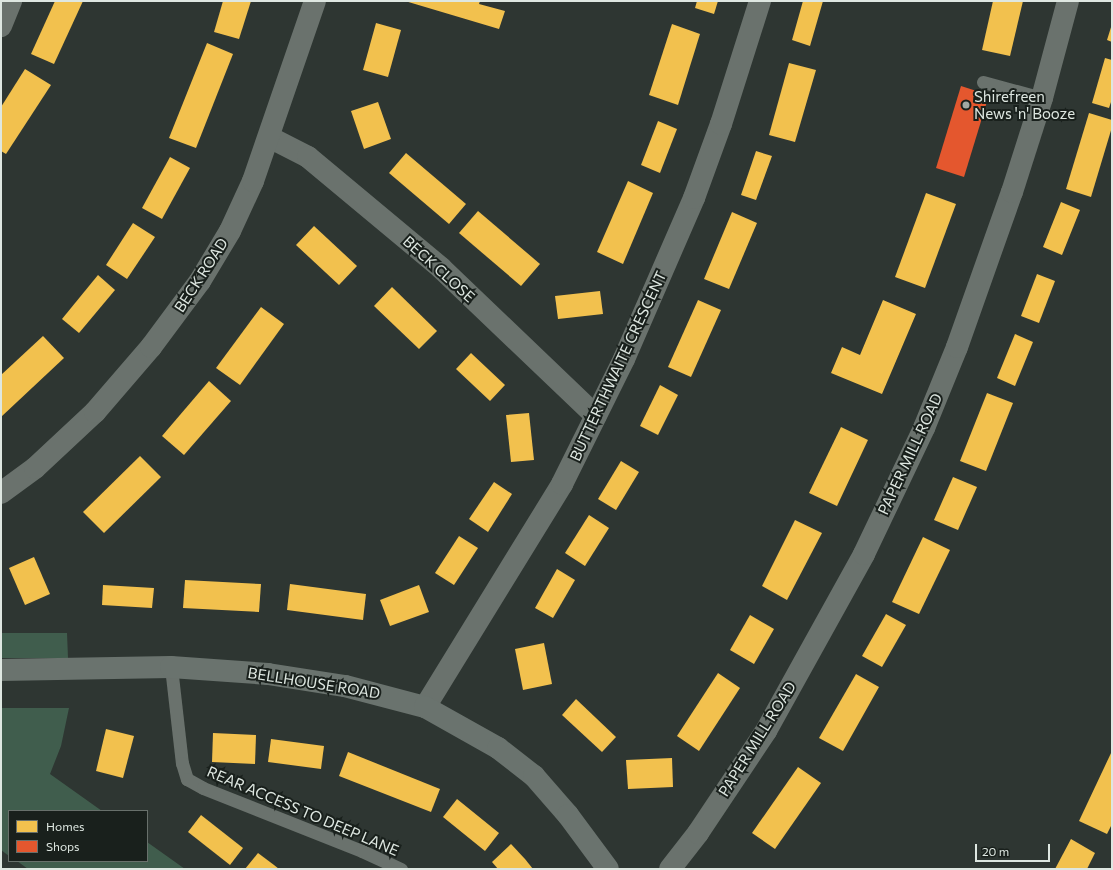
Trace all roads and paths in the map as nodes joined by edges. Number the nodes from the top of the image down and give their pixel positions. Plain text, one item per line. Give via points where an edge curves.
1 (11, 1) edge
2 (315, 1) edge
3 (760, 1) edge
4 (1068, 1) edge
5 (1, 26) edge
6 (983, 82) dead end
7 (1042, 98) junction
8 (269, 137) junction
9 (596, 416) junction
10 (1, 493) edge
11 (171, 667) junction
12 (1, 670) edge
13 (425, 707) junction
14 (401, 869) edge
15 (608, 869) edge
16 (670, 869) edge

1 - 5 street
2 - 8 street, BECK ROAD
3 - 9 street, BUTTERTHWAITE CRESCENT via 721,124 694,198 624,359
4 - 7 street, PAPER MILL ROAD
6 - 7 lane
7 - 16 street, PAPER MILL ROAD via 957,347 924,428 864,554 766,731 698,833
8 - 9 street, BECK CLOSE via 308,157 441,268
8 - 10 street, BECK ROAD via 230,231 200,281 151,347 95,412 35,468
9 - 13 street, BUTTERTHWAITE CRESCENT via 550,503
11 - 12 main road, BELLHOUSE ROAD
11 - 13 main road, BELLHOUSE ROAD via 268,674 330,683
11 - 14 lane, REAR ACCESS TO DEEP LANE via 182,763 187,779 203,788 362,850
13 - 15 main road, BELLHOUSE ROAD via 498,748 534,776 568,815

